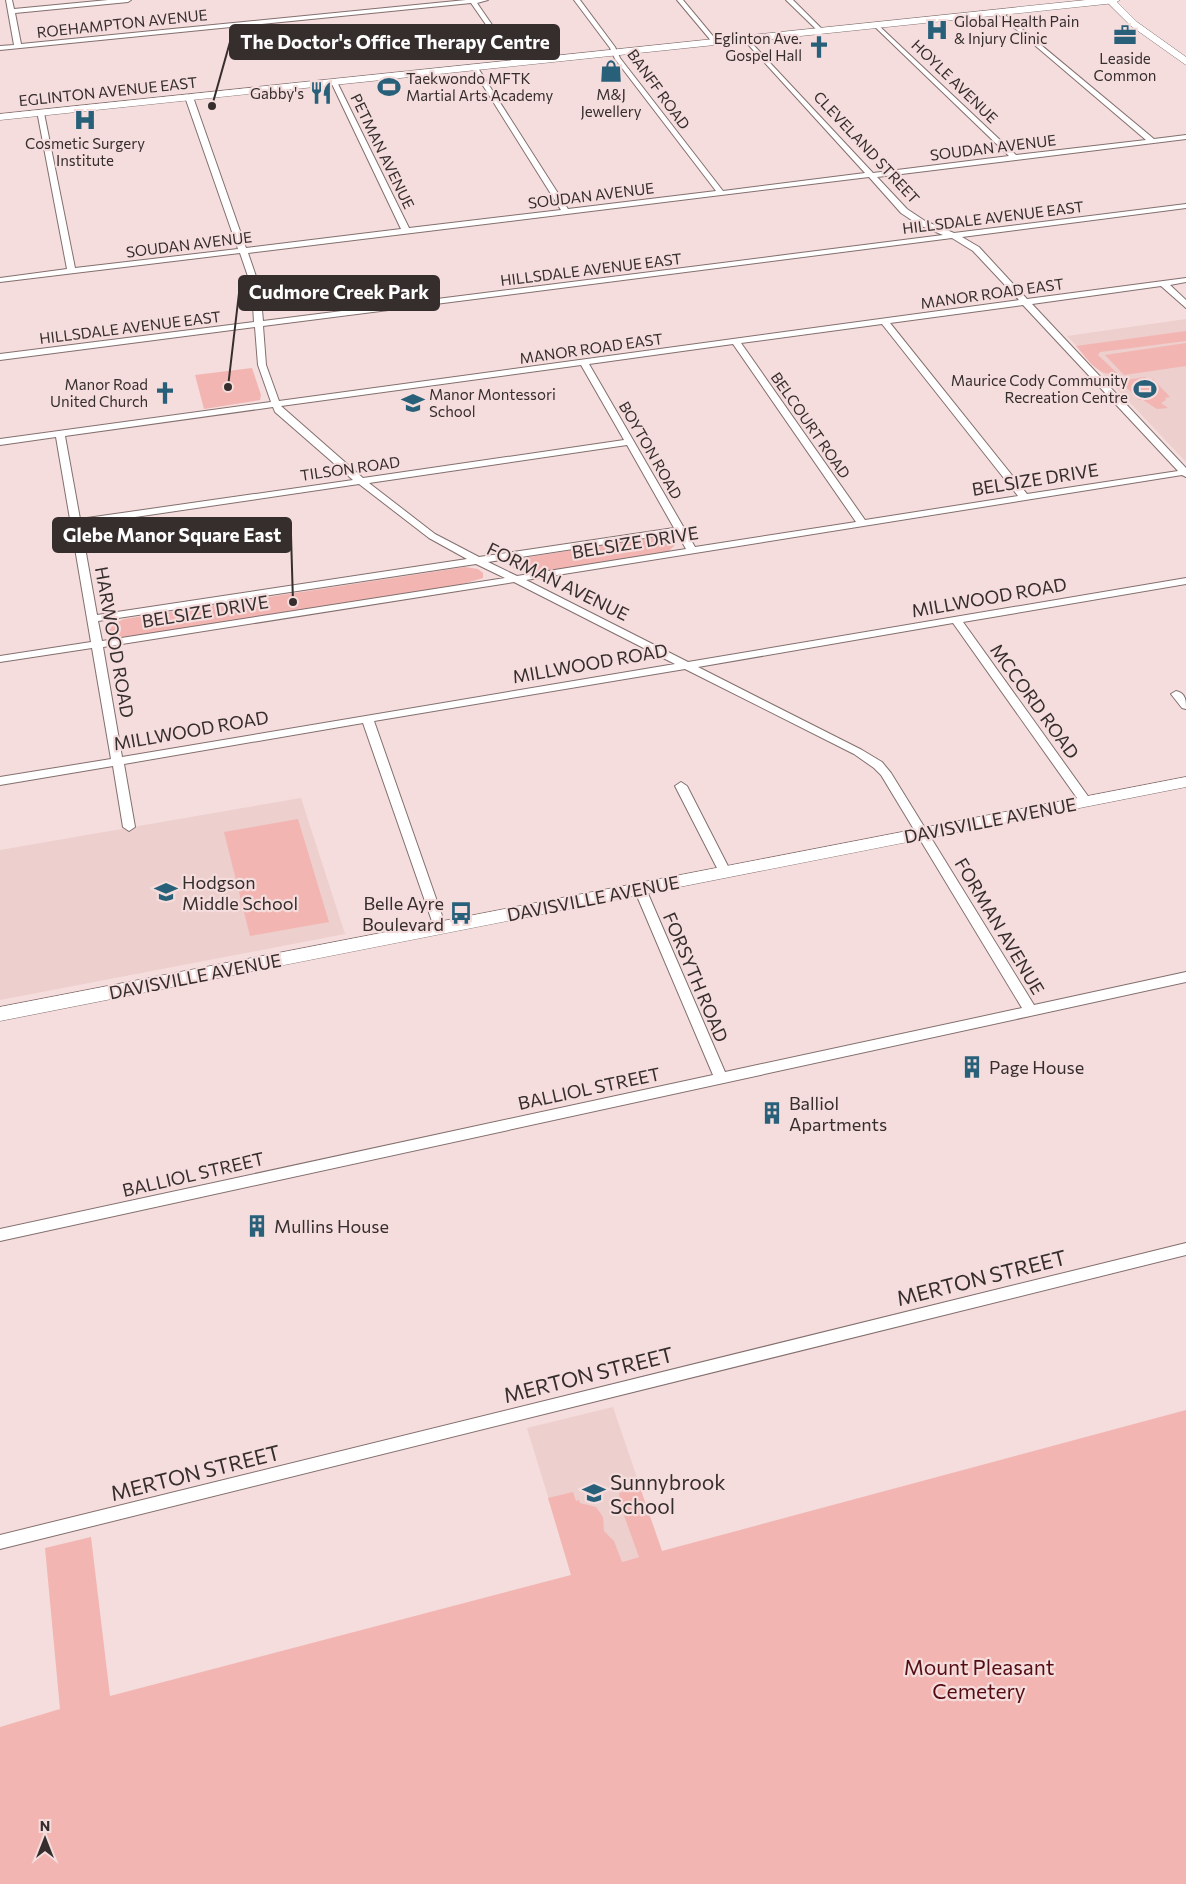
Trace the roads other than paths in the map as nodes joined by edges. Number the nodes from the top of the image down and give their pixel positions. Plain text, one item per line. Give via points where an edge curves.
1 (10, 0) edge
2 (128, 0) edge
3 (485, 0) edge
4 (577, 0) edge
5 (680, 0) edge
6 (790, 0) edge
7 (1110, 0) edge
8 (1115, 0) edge
9 (1122, 0) edge
10 (473, 1) edge
11 (12, 11) junction
12 (999, 12) junction
13 (876, 25) junction
14 (821, 31) junction
15 (1148, 33) junction
16 (746, 39) junction
17 (715, 42) junction
18 (18, 46) junction
19 (0, 48) edge
20 (616, 53) junction
21 (1186, 62) edge
22 (516, 64) junction
23 (475, 68) junction
24 (334, 82) junction
25 (189, 97) junction
26 (40, 113) junction
27 (0, 117) edge
28 (1186, 137) edge
29 (1152, 141) junction
30 (1015, 158) junction
31 (870, 175) junction
32 (721, 193) junction
33 (1186, 206) edge
34 (566, 212) junction
35 (406, 231) junction
36 (954, 236) junction
37 (242, 251) junction
38 (72, 272) junction
39 (0, 280) edge
40 (1186, 280) edge
41 (1163, 283) junction
42 (1025, 302) junction
43 (1186, 305) edge
44 (884, 322) junction
45 (259, 325) junction
46 (736, 342) junction
47 (0, 357) edge
48 (584, 363) junction
49 (275, 404) junction
50 (60, 434) junction
51 (0, 442) edge
52 (628, 442) junction
53 (1186, 473) edge
54 (361, 482) junction
55 (1025, 498) junction
56 (76, 523) junction
57 (863, 524) junction
58 (679, 530) junction
59 (692, 551) junction
60 (479, 561) junction
61 (517, 579) junction
62 (1186, 581) edge
63 (94, 619) junction
64 (956, 620) junction
65 (98, 644) junction
66 (0, 658) edge
67 (688, 665) junction
68 (1176, 694) dead end
69 (1186, 706) edge
70 (367, 718) junction
71 (118, 760) junction
72 (0, 780) edge
73 (1186, 782) edge
74 (681, 786) dead end
75 (1086, 802) junction
76 (129, 827) dead end
77 (922, 833) junction
78 (725, 872) junction
79 (640, 889) junction
80 (440, 927) junction
81 (1186, 977) edge
82 (1031, 1012) junction
83 (0, 1014) edge
84 (721, 1079) junction
85 (0, 1235) edge
86 (1186, 1249) edge
87 (0, 1542) edge

1 - 11 street
2 - 11 street
3 - 10 street, ROEHAMPTON AVENUE
4 - 20 street, BANFF ROAD
5 - 17 street
6 - 14 street
7 - 8 main road, EGLINTON AVENUE EAST
7 - 12 main road, EGLINTON AVENUE EAST
7 - 15 street
9 - 15 street
10 - 18 street, ROEHAMPTON AVENUE
10 - 22 street
11 - 18 street
12 - 13 main road, EGLINTON AVENUE EAST
12 - 29 street
13 - 14 main road, EGLINTON AVENUE EAST
13 - 30 street, HOYLE AVENUE
14 - 16 main road, EGLINTON AVENUE EAST
15 - 21 street
16 - 17 main road, EGLINTON AVENUE EAST
16 - 31 street, CLEVELAND STREET
17 - 20 main road, EGLINTON AVENUE EAST
18 - 19 street, ROEHAMPTON AVENUE
20 - 22 main road, EGLINTON AVENUE EAST
20 - 32 street, BANFF ROAD
22 - 23 main road, EGLINTON AVENUE EAST
23 - 24 main road, EGLINTON AVENUE EAST
23 - 34 street
24 - 25 main road, EGLINTON AVENUE EAST
24 - 35 street, PETMAN AVENUE
25 - 26 main road, EGLINTON AVENUE EAST
25 - 37 street, FORMAN AVENUE
26 - 27 main road, EGLINTON AVENUE EAST
26 - 38 street
28 - 29 street, SOUDAN AVENUE
29 - 30 street, SOUDAN AVENUE
30 - 31 street, SOUDAN AVENUE
31 - 32 street, SOUDAN AVENUE
31 - 36 street, CLEVELAND STREET via 904,211 922,223
32 - 34 street, SOUDAN AVENUE
33 - 36 street, HILLSDALE AVENUE EAST
34 - 35 street, SOUDAN AVENUE
35 - 37 street, SOUDAN AVENUE
36 - 42 street, CLEVELAND STREET via 976,249
36 - 45 street, HILLSDALE AVENUE EAST
37 - 38 street, SOUDAN AVENUE
37 - 45 street, FORMAN AVENUE via 256,288
38 - 39 street, SOUDAN AVENUE
40 - 41 street, MANOR ROAD EAST
41 - 42 street, MANOR ROAD EAST
41 - 43 street
42 - 44 street, MANOR ROAD EAST
42 - 53 street, CLEVELAND STREET
44 - 46 street, MANOR ROAD EAST
44 - 55 street
45 - 47 street, HILLSDALE AVENUE EAST
45 - 49 street, FORMAN AVENUE via 262,365
46 - 48 street, MANOR ROAD EAST
46 - 57 street, BELCOURT ROAD
48 - 49 street, MANOR ROAD EAST
48 - 52 street, BOYTON ROAD
49 - 50 street, MANOR ROAD EAST
49 - 54 street, FORMAN AVENUE
50 - 51 street, MANOR ROAD EAST
50 - 56 street, HARWOOD ROAD
52 - 54 street, TILSON ROAD
52 - 58 street, BOYTON ROAD
53 - 55 street, BELSIZE DRIVE
54 - 56 street, TILSON ROAD
54 - 60 street, FORMAN AVENUE via 432,536
55 - 57 street, BELSIZE DRIVE
56 - 63 street, HARWOOD ROAD
57 - 59 street, BELSIZE DRIVE
58 - 59 street, BOYTON ROAD
58 - 60 street, BELSIZE DRIVE
59 - 61 street, BELSIZE DRIVE
60 - 61 street, FORMAN AVENUE
60 - 63 street, BELSIZE DRIVE
61 - 65 street, BELSIZE DRIVE
61 - 67 street, FORMAN AVENUE
62 - 64 street, MILLWOOD ROAD
63 - 65 street, HARWOOD ROAD
64 - 67 street, MILLWOOD ROAD
64 - 75 street, MCCORD ROAD
65 - 66 street, BELSIZE DRIVE
65 - 71 street, HARWOOD ROAD
67 - 70 street, MILLWOOD ROAD
67 - 77 street, FORMAN AVENUE via 869,757 885,773
68 - 69 street
70 - 71 street, MILLWOOD ROAD
70 - 80 street
71 - 72 street, MILLWOOD ROAD
71 - 76 street, HARWOOD ROAD
73 - 75 street, DAVISVILLE AVENUE
74 - 78 street
75 - 77 street, DAVISVILLE AVENUE
77 - 78 street, DAVISVILLE AVENUE
77 - 82 street, FORMAN AVENUE
78 - 79 street, DAVISVILLE AVENUE
79 - 80 street, DAVISVILLE AVENUE
79 - 84 street, FORSYTH ROAD
80 - 83 street, DAVISVILLE AVENUE
81 - 82 street, BALLIOL STREET
82 - 84 street, BALLIOL STREET
84 - 85 street, BALLIOL STREET
86 - 87 street, MERTON STREET

